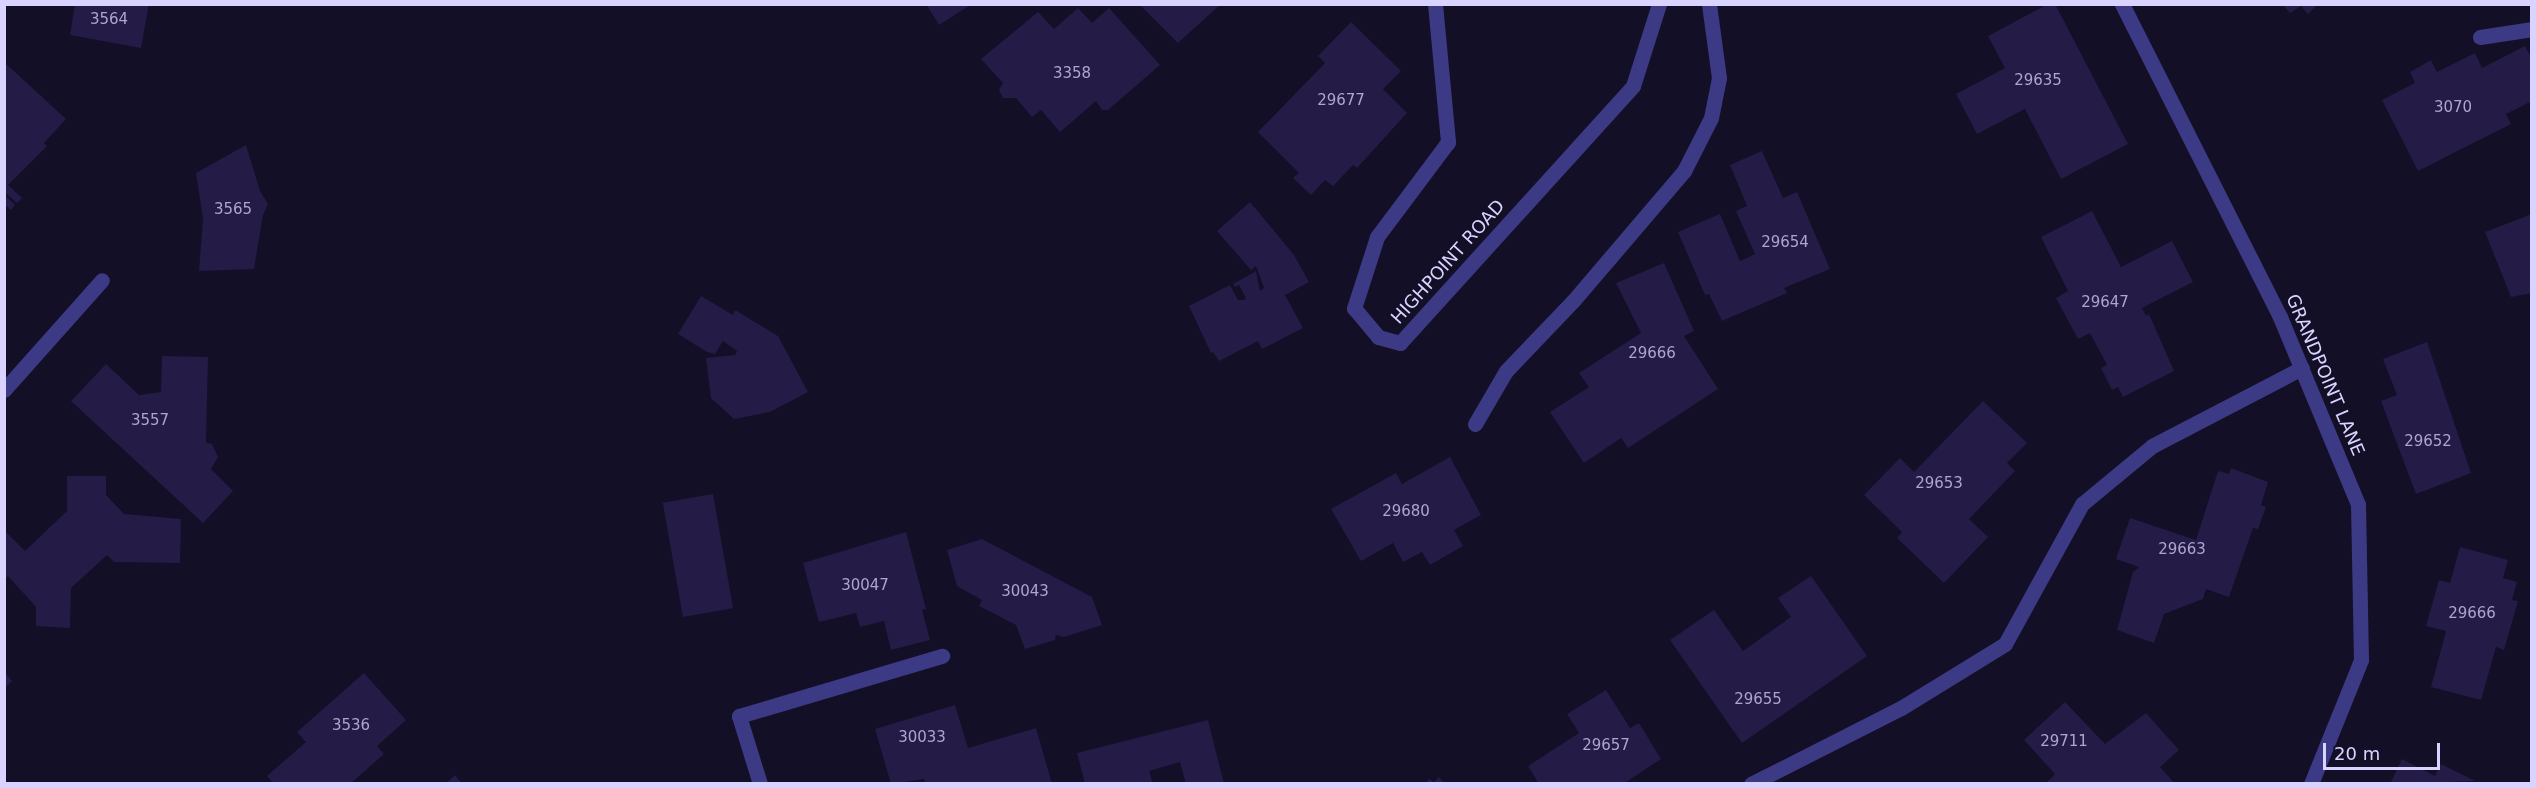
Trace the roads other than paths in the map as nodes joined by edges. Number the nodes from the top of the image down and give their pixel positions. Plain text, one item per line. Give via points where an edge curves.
1 (1435, 4) edge
2 (1659, 4) edge
3 (1709, 4) edge
4 (2122, 4) edge
5 (2532, 29) edge
6 (2480, 37) dead end
7 (102, 280) dead end
8 (2302, 368) junction
9 (4, 390) edge
10 (1475, 424) dead end
11 (942, 656) dead end
12 (760, 783) edge
13 (1751, 783) edge
14 (2311, 783) edge

1 - 2 street, HIGHPOINT ROAD via 1448,142 1377,237 1354,308 1378,337 1400,343 1633,86
3 - 10 street via 1719,78 1711,118 1684,171 1573,301 1506,371
4 - 8 street, GRANDPOINT LANE
5 - 6 street
7 - 9 street
8 - 13 street via 2152,446 2082,504 2005,644 1901,708
8 - 14 street, GRANDPOINT LANE via 2358,504 2361,660
11 - 12 street via 739,716

